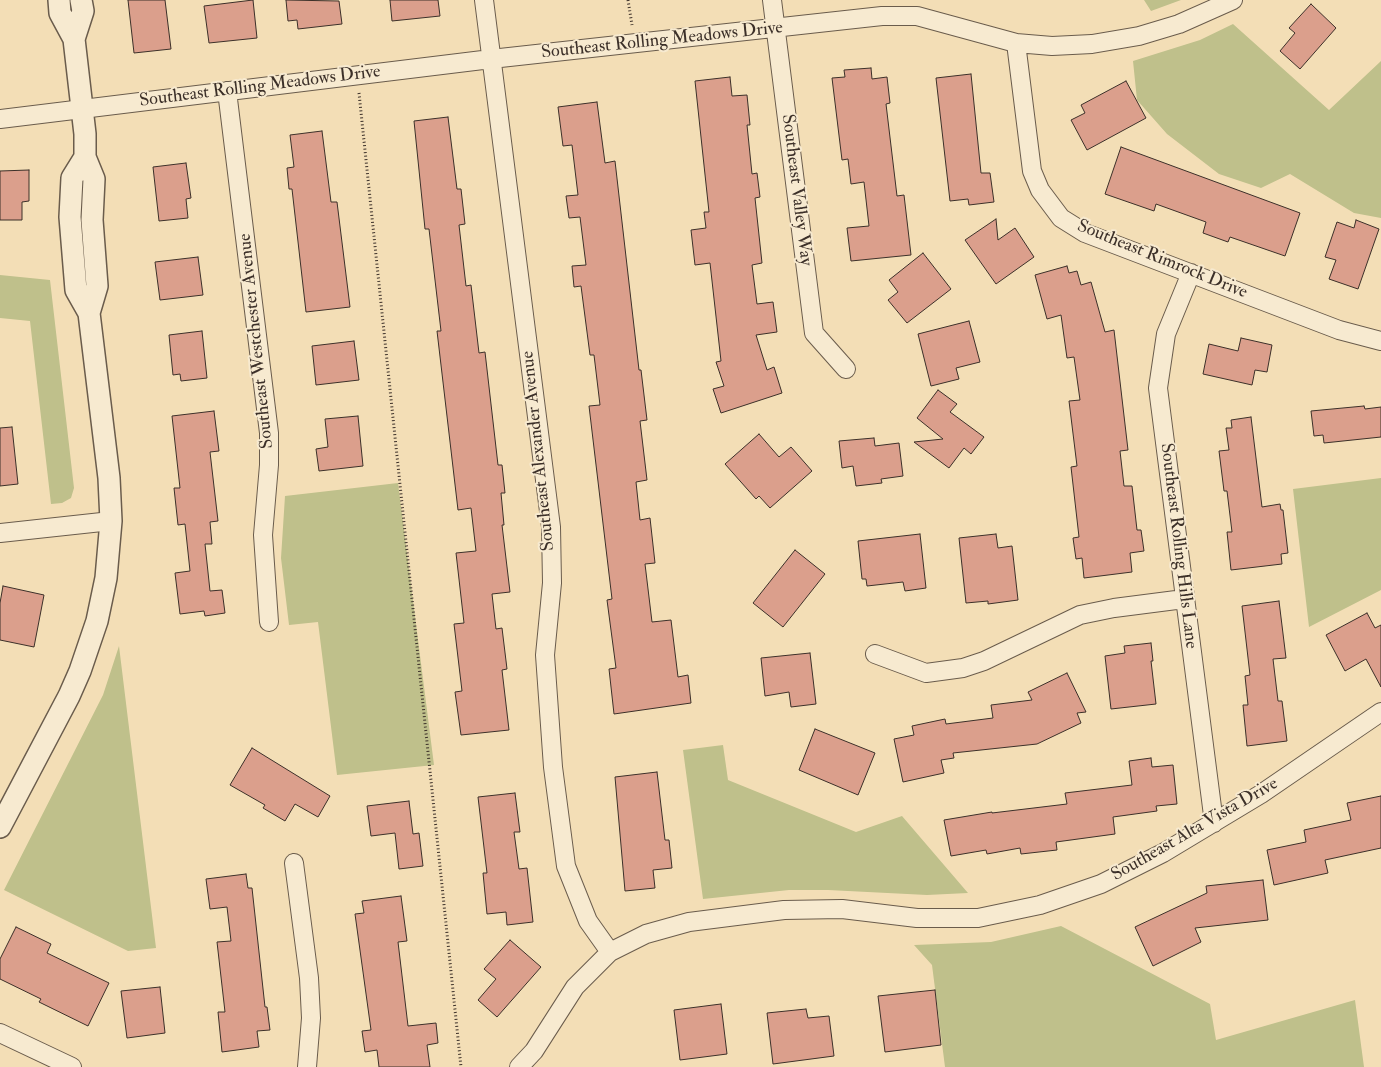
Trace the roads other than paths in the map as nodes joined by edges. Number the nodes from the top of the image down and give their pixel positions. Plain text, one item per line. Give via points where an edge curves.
1 (58, 0) edge
2 (81, 0) edge
3 (484, 0) edge
4 (772, 0) edge
5 (1233, 0) edge
6 (775, 28) junction
7 (74, 39) junction
8 (1016, 43) junction
9 (491, 59) junction
10 (228, 91) junction
11 (83, 109) junction
12 (0, 119) edge
13 (1190, 273) junction
14 (1381, 341) edge
15 (846, 369) dead end
16 (111, 520) junction
17 (0, 533) edge
18 (1184, 600) junction
19 (269, 622) dead end
20 (875, 654) dead end
21 (1381, 712) edge
22 (1214, 823) junction
23 (0, 827) edge
24 (294, 863) dead end
25 (610, 952) junction
26 (0, 1033) edge
27 (72, 1067) edge
28 (307, 1067) edge
29 (519, 1067) edge

1 - 7 street via 60,13
2 - 7 street via 83,11
3 - 9 street, Southeast Alexander Avenue
4 - 6 street, Southeast Valley Way
5 - 8 street, Southeast Rolling Meadows Drive via 1179,24 1139,36 1092,44 1052,46
6 - 8 street, Southeast Rolling Meadows Drive via 882,16 917,16
6 - 9 street, Southeast Rolling Meadows Drive
6 - 15 street, Southeast Valley Way via 814,333
7 - 11 street
8 - 13 street, Southeast Rimrock Drive via 1032,171 1049,205 1061,218 1085,233
9 - 10 street, Southeast Rolling Meadows Drive
9 - 25 street, Southeast Alexander Avenue via 551,527 552,583 545,655 553,767 566,866 588,921
10 - 11 street, Southeast Rolling Meadows Drive
10 - 19 street, Southeast Westchester Avenue via 269,433 270,465 262,536
11 - 12 street, Southeast Rolling Meadows Drive
11 - 16 street via 86,157 72,178 70,217 76,290 89,313
13 - 14 street, Southeast Rimrock Drive via 1339,330
13 - 18 street, Southeast Rolling Hills Lane via 1166,334 1158,388
16 - 17 street
16 - 23 street via 106,578 88,648 69,696
18 - 20 street via 1080,615 963,668 926,673
18 - 22 street, Southeast Rolling Hills Lane
21 - 22 street, Southeast Alta Vista Drive
22 - 25 street, Southeast Alta Vista Drive via 1101,884 1040,905 978,918 918,918 842,909 784,910 689,922 646,934
24 - 28 street via 309,978 311,1018
25 - 29 street, Southeast Alta Vista Drive via 575,987 534,1051
26 - 27 street

